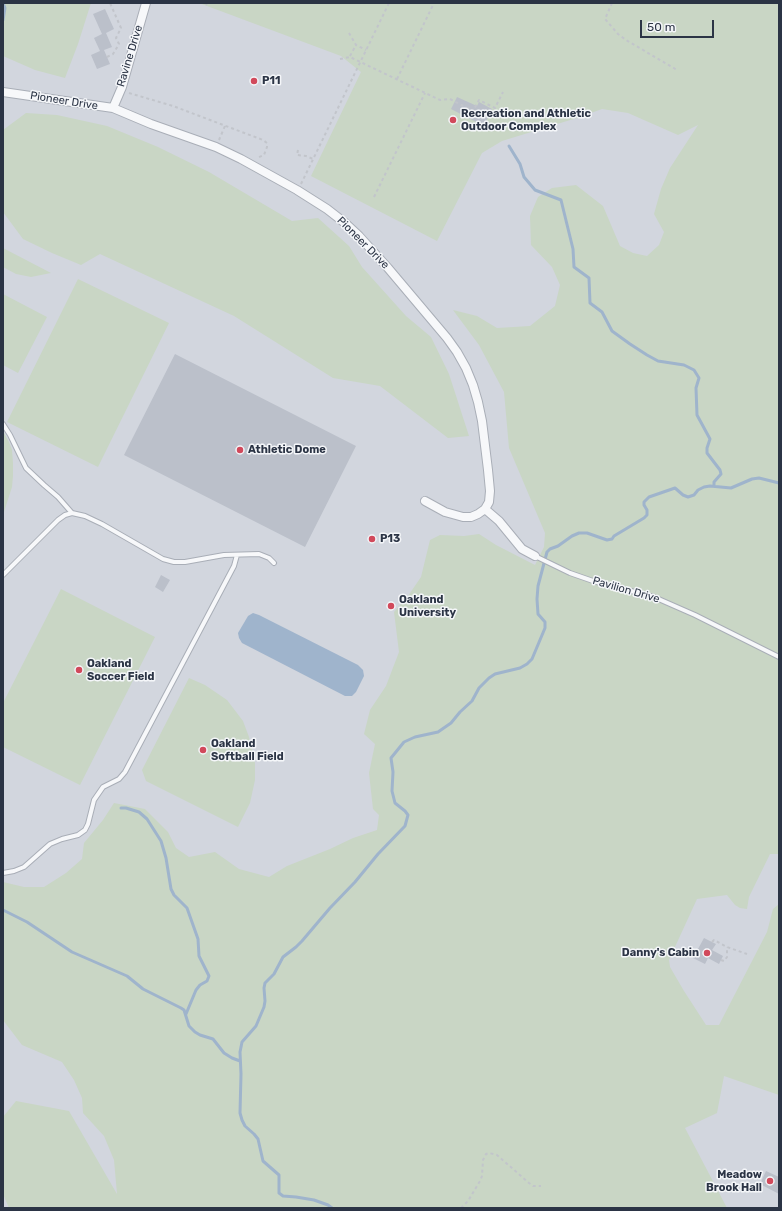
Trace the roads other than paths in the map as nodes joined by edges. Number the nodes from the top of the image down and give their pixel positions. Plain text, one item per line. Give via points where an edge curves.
1 (146, 3) edge
2 (3, 92) edge
3 (113, 108) junction
4 (3, 424) edge
5 (425, 501) dead end
6 (485, 509) junction
7 (72, 513) junction
8 (237, 555) junction
9 (535, 556) joint
10 (274, 563) dead end
11 (3, 575) edge
12 (779, 657) edge
13 (3, 873) edge

1 - 3 street, Ravine Drive via 122,87
2 - 3 street, Pioneer Drive
3 - 6 street, Pioneer Drive via 216,148 252,165 327,209 373,250 447,338 473,384 482,421 490,491
4 - 7 lane via 26,468
5 - 6 street via 445,512 463,517 471,517
6 - 9 street, Pavilion Drive via 522,549
7 - 8 lane via 102,524 163,559 174,562
7 - 11 lane via 58,520
8 - 10 lane via 259,554
8 - 13 lane via 231,573 125,772 119,779 103,787 94,800 85,830 78,835 50,844 24,867
9 - 12 lane, Pavilion Drive via 593,581 654,596

